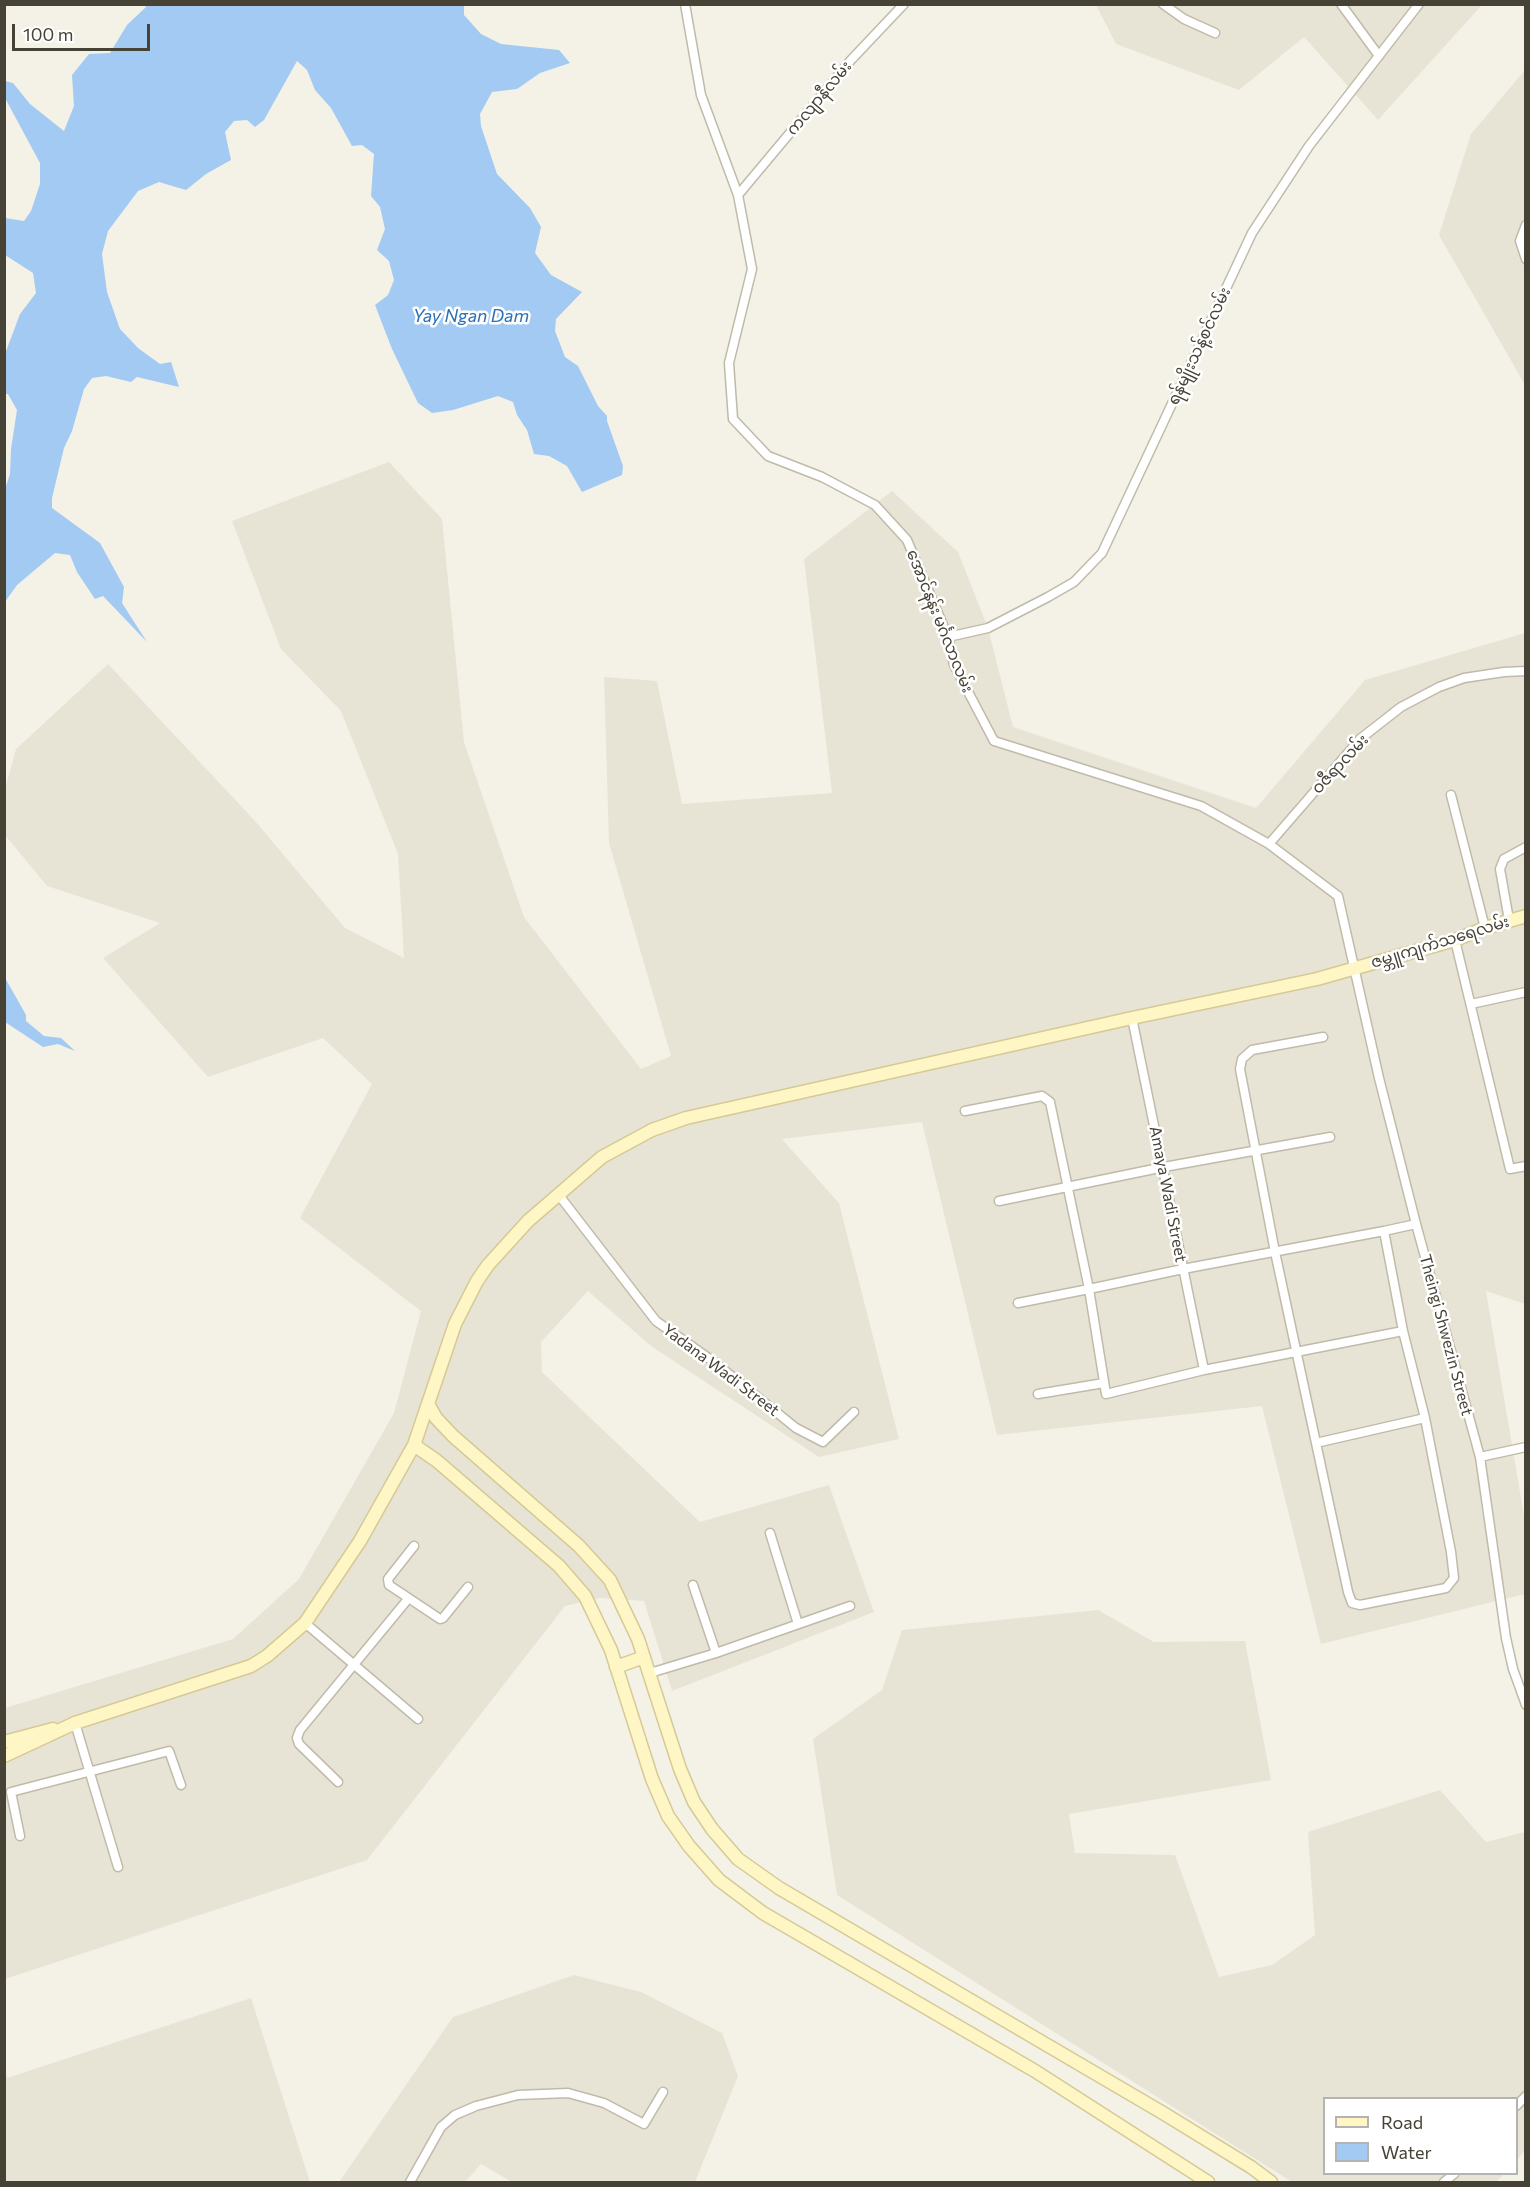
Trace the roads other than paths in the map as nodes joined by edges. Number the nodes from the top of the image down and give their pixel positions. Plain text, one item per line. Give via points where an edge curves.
1 (685, 4) edge
2 (904, 4) edge
3 (1163, 4) edge
4 (1341, 4) edge
5 (1419, 4) edge
6 (1215, 33) dead end
7 (1379, 56) junction
8 (738, 195) junction
9 (1526, 225) edge
10 (1526, 259) edge
11 (948, 637) junction
12 (1526, 671) edge
13 (1450, 795) dead end
14 (1269, 844) junction
15 (1526, 847) edge
16 (1526, 916) edge
17 (1509, 920) junction
18 (1485, 928) junction
19 (1455, 940) junction
20 (1355, 968) junction
21 (1526, 992) edge
22 (1471, 1004) junction
23 (1132, 1018) junction
24 (1323, 1037) dead end
25 (965, 1111) dead end
26 (1330, 1137) dead end
27 (1255, 1151) junction
28 (1526, 1166) edge
29 (1164, 1167) junction
30 (1068, 1186) junction
31 (558, 1194) junction
32 (999, 1201) dead end
33 (1416, 1224) junction
34 (1384, 1231) junction
35 (1275, 1252) junction
36 (1183, 1269) junction
37 (1089, 1289) junction
38 (1018, 1303) dead end
39 (1403, 1331) junction
40 (1296, 1353) junction
41 (1204, 1370) junction
42 (1104, 1383) junction
43 (1038, 1394) dead end
44 (428, 1404) junction
45 (854, 1412) dead end
46 (1425, 1418) junction
47 (1316, 1443) junction
48 (414, 1444) junction
49 (1526, 1447) edge
50 (1480, 1457) junction
51 (770, 1533) dead end
52 (414, 1546) dead end
53 (693, 1585) dead end
54 (468, 1587) dead end
55 (408, 1599) junction
56 (850, 1606) dead end
57 (304, 1623) junction
58 (798, 1624) junction
59 (716, 1653) junction
60 (644, 1657) junction
61 (354, 1666) junction
62 (616, 1667) junction
63 (650, 1673) junction
64 (1526, 1705) edge
65 (418, 1719) dead end
66 (72, 1724) junction
67 (4, 1742) edge
68 (4, 1756) edge
69 (90, 1770) junction
70 (338, 1782) dead end
71 (181, 1785) dead end
72 (20, 1836) dead end
73 (118, 1867) dead end
74 (663, 2092) dead end
75 (410, 2182) edge
76 (1208, 2182) edge
77 (1271, 2182) edge

1 - 8 street, အောင်နန်း မင်္ဂလာလမ်း via 701,95
2 - 8 street, ကလျာနီလမ်း via 851,60
3 - 6 street
4 - 7 street
5 - 7 street, ရန်မျိုးသန့်စင်လမ်း
7 - 11 street, ရန်မျိုးသန့်စင်လမ်း via 1309,146 1252,233 1102,553 1074,582 1048,597 988,628
8 - 11 street, အောင်နန်း မင်္ဂလာလမ်း via 752,269 729,363 733,419 768,456 822,477 875,505 906,540
9 - 10 street via 1520,241
11 - 14 street, အောင်နန်း မင်္ဂလာလမ်း via 954,664 994,741 1201,806
12 - 14 street, ဝဇီရာလမ်း via 1464,678 1401,707 1360,739
13 - 18 street
14 - 20 street, အောင်နန်း မင်္ဂလာလမ်း via 1338,896
15 - 17 street via 1504,859 1500,869
16 - 17 street, ဇမ္ဘူကျက်သရေလမ်း
17 - 18 street, ဇမ္ဘူကျက်သရေလမ်း
18 - 19 street, ဇမ္ဘူကျက်သရေလမ်း
19 - 20 street, ဇမ္ဘူကျက်သရေလမ်း
19 - 22 street
20 - 23 street, ဇမ္ဘူကျက်သရေလမ်း
20 - 33 street, Theingi Shwezin Street
21 - 22 street
22 - 28 street via 1510,1169
23 - 29 street, Amaya Wadi Street
23 - 31 street, ဇမ္ဘူကျက်သရေလမ်း via 686,1119 652,1130 602,1157
24 - 27 street via 1252,1050 1242,1059 1240,1069
25 - 30 street via 1047,1098
26 - 27 street
27 - 29 street
27 - 35 street
29 - 30 street
29 - 36 street, Amaya Wadi Street
30 - 32 street
30 - 37 street
31 - 44 street, ဇမ္ဘူကျက်သရေလမ်း via 501,1250 477,1281 455,1324
31 - 45 street, Yadana Wadi Street via 656,1321 796,1428 824,1442
33 - 34 street
33 - 50 street, Theingi Shwezin Street
34 - 35 street
34 - 39 street
35 - 36 street
35 - 40 street
36 - 37 street
36 - 41 street, Amaya Wadi Street
37 - 38 street
37 - 42 street
39 - 40 street
39 - 46 street
40 - 41 street
40 - 47 street
41 - 42 street via 1106,1394
42 - 43 street
44 - 48 street, ဇမ္ဘူကျက်သရေလမ်း
44 - 60 street via 453,1436 579,1546 610,1580
46 - 47 street
46 - 47 street via 1451,1552 1454,1578 1446,1588 1360,1605 1352,1603
48 - 57 street, ဇမ္ဘူကျက်သရေလမ်း via 360,1541
48 - 62 street via 559,1566 585,1596
49 - 50 street
50 - 64 street, Theingi Shwezin Street via 1506,1638
51 - 58 street
52 - 55 street via 388,1582
53 - 59 street
54 - 55 street via 440,1619
55 - 61 street
56 - 58 street
57 - 61 street
57 - 66 street, ဇမ္ဘူကျက်သရေလမ်း via 251,1666
58 - 59 street
59 - 63 street
60 - 62 street
60 - 63 street
61 - 65 street
61 - 70 street via 297,1738
62 - 76 street via 668,1816 719,1881 763,1912 1035,2071
63 - 77 street via 694,1802 738,1859 779,1888 1163,2113
66 - 67 street
66 - 68 street
66 - 69 street
69 - 71 street via 170,1751
69 - 72 street via 10,1792
69 - 73 street
74 - 75 street via 644,2124 604,2103 568,2093 518,2095 476,2106 455,2115 441,2127

